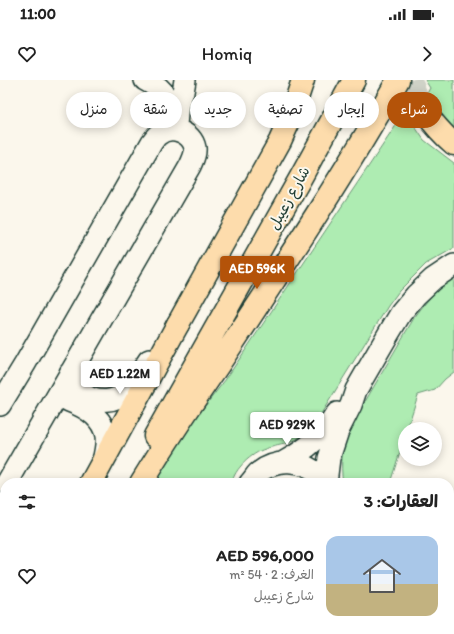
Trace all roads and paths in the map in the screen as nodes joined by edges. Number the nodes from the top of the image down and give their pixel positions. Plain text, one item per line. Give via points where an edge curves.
1 (145, 80) edge
2 (185, 80) edge
3 (303, 80) edge
4 (354, 80) edge
5 (398, 80) edge
6 (438, 128) tunnel mouth
7 (171, 130) junction
8 (454, 144) edge
9 (454, 265) edge
10 (178, 324) junction
11 (70, 373) junction
12 (356, 390) junction
13 (57, 397) junction
14 (0, 405) edge
15 (103, 461) junction
16 (284, 462) junction
17 (10, 478) edge
18 (94, 478) edge
19 (132, 478) edge
20 (144, 478) edge
21 (254, 478) edge
22 (321, 478) edge
23 (326, 478) edge

1 - 7 street via 165,95
2 - 7 street
3 - 10 main road via 280,141
4 - 19 main road, شارع زعيبل
5 - 20 main road via 346,168
6 - 8 main road
7 - 11 street via 184,133 191,139 195,148 194,157
7 - 14 street via 158,135 152,142
9 - 12 street via 433,278 401,313
10 - 11 street via 133,384 118,397 98,401 90,398 78,388
10 - 15 main road
11 - 13 street
12 - 16 street via 350,394 319,437 309,447
12 - 23 street via 333,444
13 - 15 street via 76,403 99,419 106,437
13 - 17 street
15 - 18 main road
16 - 21 street via 270,466
16 - 22 street via 297,463

